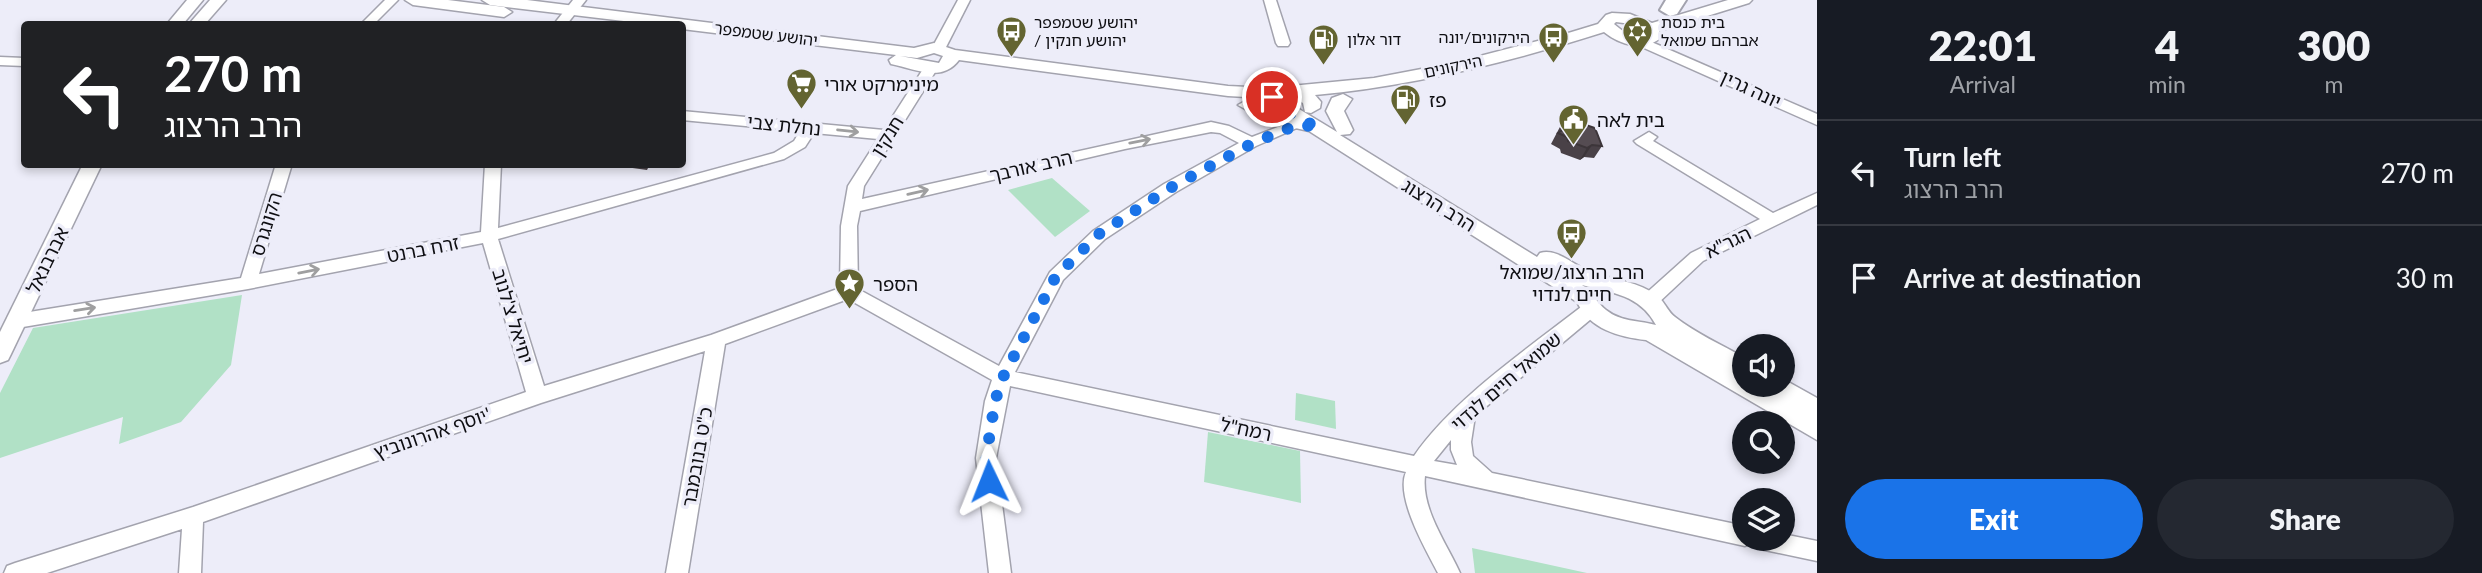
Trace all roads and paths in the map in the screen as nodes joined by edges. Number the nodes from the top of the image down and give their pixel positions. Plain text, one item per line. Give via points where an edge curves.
1 (195, 0) edge
2 (218, 0) edge
3 (391, 0) edge
4 (413, 0) edge
5 (490, 0) edge
6 (964, 0) edge
7 (1263, 0) edge
8 (1689, 0) edge
9 (1744, 0) edge
10 (1673, 5) edge
11 (1718, 5) edge
12 (569, 13) edge
13 (1632, 19) junction
14 (178, 21) edge
15 (200, 21) edge
16 (370, 21) edge
17 (597, 21) edge
18 (632, 21) edge
19 (686, 28) edge
20 (1613, 31) junction
21 (686, 34) edge
22 (1648, 35) junction
23 (1283, 43) dead end
24 (933, 59) junction
25 (0, 61) edge
26 (21, 62) edge
27 (1343, 99) junction
28 (1247, 105) junction
29 (1295, 108) junction
30 (686, 115) edge
31 (1817, 120) edge
32 (809, 128) junction
33 (1344, 130) junction
34 (886, 135) junction
35 (1649, 137) dead end
36 (1251, 144) junction
37 (91, 168) edge
38 (283, 168) edge
39 (494, 168) edge
40 (1817, 198) edge
41 (852, 207) junction
42 (1773, 220) junction
43 (489, 236) junction
44 (248, 283) junction
45 (849, 292) junction
46 (1592, 296) junction
47 (1649, 301) junction
48 (17, 321) junction
49 (1657, 327) junction
50 (716, 340) junction
51 (0, 355) edge
52 (1732, 363) edge
53 (1003, 377) junction
54 (537, 396) junction
55 (1795, 397) edge
56 (1817, 409) edge
57 (1466, 411) junction
58 (1817, 430) edge
59 (1420, 464) junction
60 (1493, 480) junction
61 (193, 516) junction
62 (1732, 533) edge
63 (1795, 546) edge
64 (1817, 551) edge
65 (15, 573) edge
66 (190, 573) edge
67 (677, 573) edge
68 (1000, 573) edge
69 (1449, 573) edge

1 - 14 street
2 - 15 street
3 - 16 street
4 - 12 street, יהושע שטמפפר
5 - 12 street, יהושע שטמפפר
6 - 24 street, חנקין
7 - 23 street
8 - 10 street via 1686,5
9 - 11 street
10 - 13 street
11 - 22 street via 1677,18
12 - 17 street, יהושע שטמפפר
12 - 18 street, יהושע שטמפפר
13 - 20 street via 1608,20
13 - 22 street
19 - 24 street, יהושע שטמפפר
20 - 22 street
20 - 27 street, הירקונים via 1519,64
20 - 29 street, הירקונים via 1337,88 1283,89
21 - 24 street, יהושע שטמפפר
22 - 31 street, יונה גרין via 1685,59
24 - 28 street, יהושע שטמפפר
24 - 29 street, יהושע שטמפפר via 1177,86
24 - 34 street, חנקין
25 - 26 street
27 - 29 street, הירקונים
27 - 33 street via 1335,111
28 - 29 street, יהושע שטמפפר
28 - 29 street via 1274,118
29 - 33 street, הרב הרצוג
29 - 36 street
29 - 46 street, הרב הרצוג via 1319,128
30 - 32 street, נחלת צבי
32 -> 34 street, נחלת צבי
32 - 43 street, זרח ברנט via 800,144 779,156
33 - 46 street, הרב הרצוג via 1584,278
34 - 41 street, חנקין via 856,186
35 - 42 street via 1642,141
41 -> 36 street, הרב אורבך via 1211,127
36 - 53 street via 1099,234 1056,276
37 - 48 street, אברבנאל
38 - 44 street, הקונגרס
39 - 43 street
40 - 42 street, הגר"א
41 - 45 street
42 - 47 street, הגר"א via 1696,257
44 -> 43 street, זרח ברנט
43 - 54 street, יחיאל צ'לנוב
48 -> 44 street, זרח ברנט
45 - 50 street, יוסף אהרונוביץ'
45 - 53 street, רמח"ל
46 - 47 street, הרב הרצוג via 1620,286
46 - 49 street, הרב הרצוג via 1609,323
46 - 57 street, שמואל חיים לנדוי
47 - 49 street, הרב הרצוג via 1658,307
48 - 51 street, אברבנאל
49 - 52 street, הרב הרצוג
49 - 58 street, הרב הרצוג
50 - 54 street, יוסף אהרונוביץ'
50 - 67 street, כ"ט בנובמבר
53 - 59 street, רמח"ל
53 - 68 street via 986,458
54 - 61 street, יוסף אהרונוביץ'
55 - 56 street
57 - 59 street, שמואל חיים לנדוי
57 - 60 street via 1460,439 1462,459
59 - 60 street, רמח"ל
59 - 69 street via 1414,476 1416,498
60 - 62 street, רמח"ל
61 - 65 street, יוסף אהרונוביץ'
61 - 66 street
63 - 64 street

